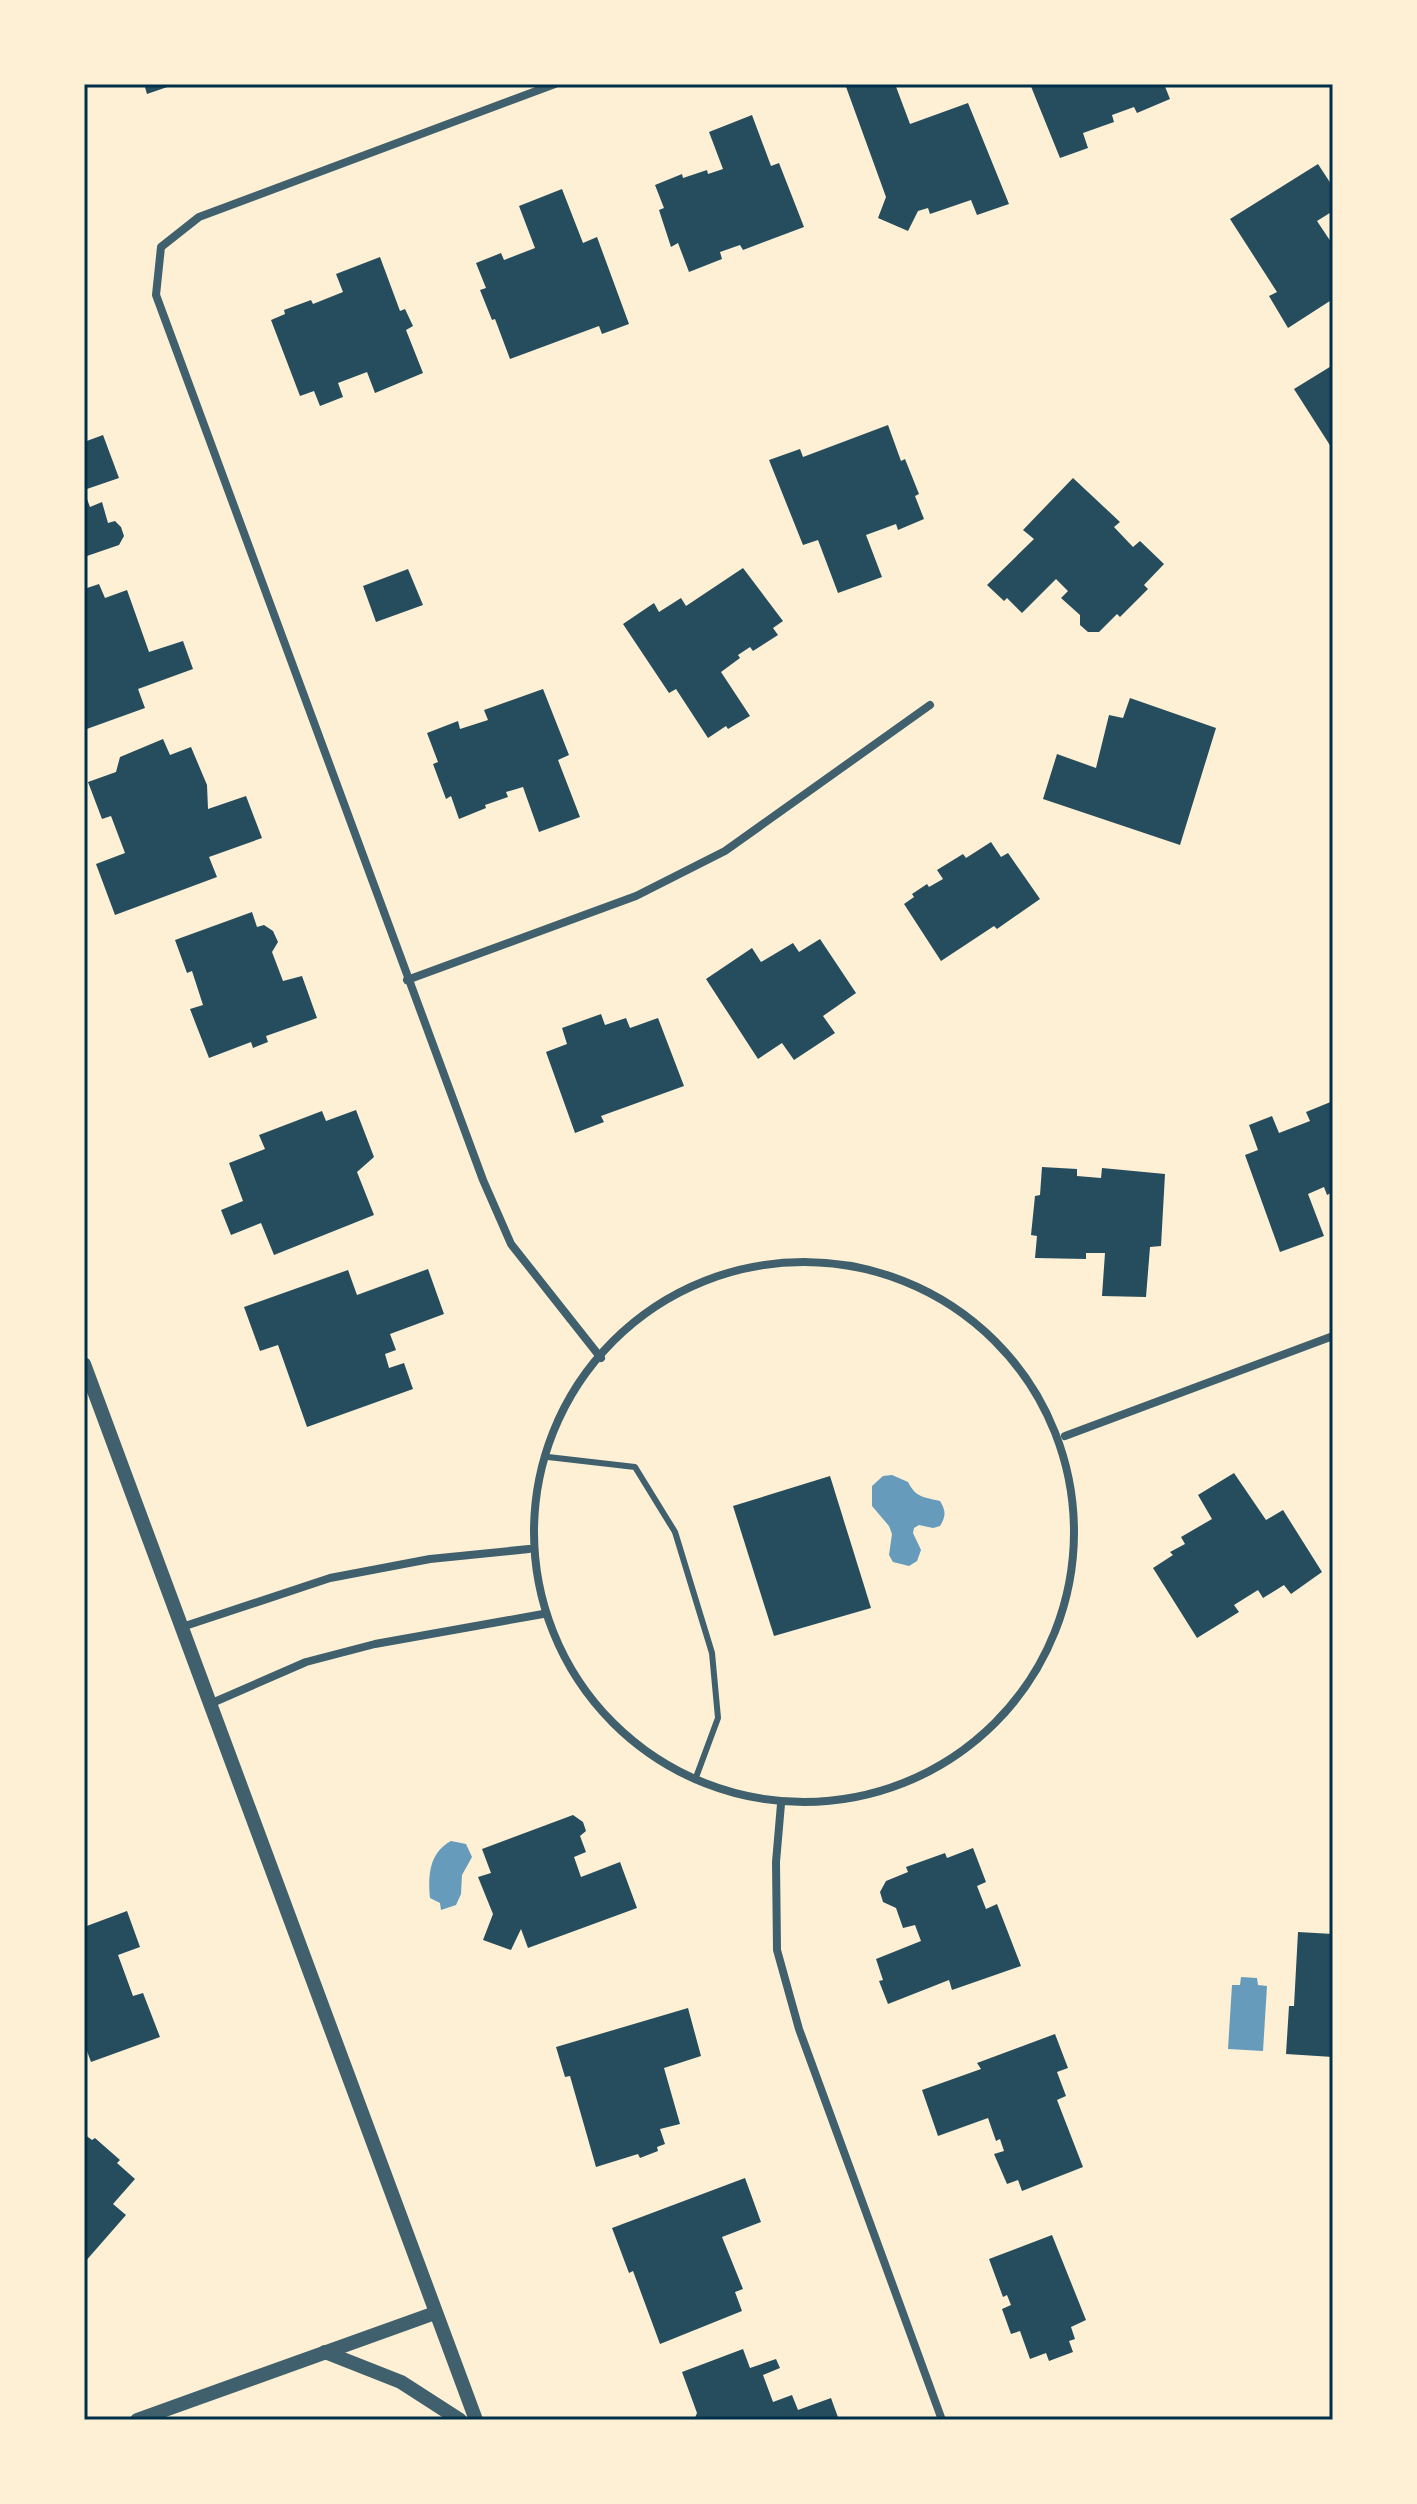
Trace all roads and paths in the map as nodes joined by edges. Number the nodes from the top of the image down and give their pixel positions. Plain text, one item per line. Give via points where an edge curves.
1 (555, 84) edge
2 (930, 705) dead end
3 (407, 980) junction
4 (1333, 1336) edge
5 (601, 1358) junction
6 (84, 1364) edge
7 (1065, 1436) junction
8 (548, 1457) junction
9 (529, 1549) junction
10 (543, 1614) junction
11 (182, 1627) junction
12 (212, 1703) junction
13 (695, 1780) junction
14 (781, 1804) junction
15 (435, 2313) junction
16 (325, 2352) junction
17 (137, 2420) edge
18 (460, 2420) edge
19 (476, 2420) edge
20 (942, 2420) edge

1 - 3 street via 199,217 161,247 156,295
2 - 3 street via 725,851 636,896
3 - 5 street via 511,1244
4 - 7 street
5 - 7 street via 635,1324 707,1281 761,1266 834,1263 889,1273 928,1288 978,1319 1043,1391
5 - 8 street via 554,1434
6 - 11 street
7 - 14 street via 1074,1537 1069,1589 1032,1670 997,1714 956,1751 896,1784 826,1804
8 - 9 street
8 - 13 lane via 635,1467 675,1532 712,1653 718,1718
9 - 10 street
9 - 11 street via 430,1559 330,1578
10 - 12 street via 306,1662
10 - 13 street via 583,1691 617,1730 651,1759
11 - 12 street
12 - 15 street
13 - 14 street via 734,1798
14 - 20 street via 777,1950 799,2029
15 - 16 street
15 - 19 street
16 - 17 street
16 - 18 street via 401,2382

